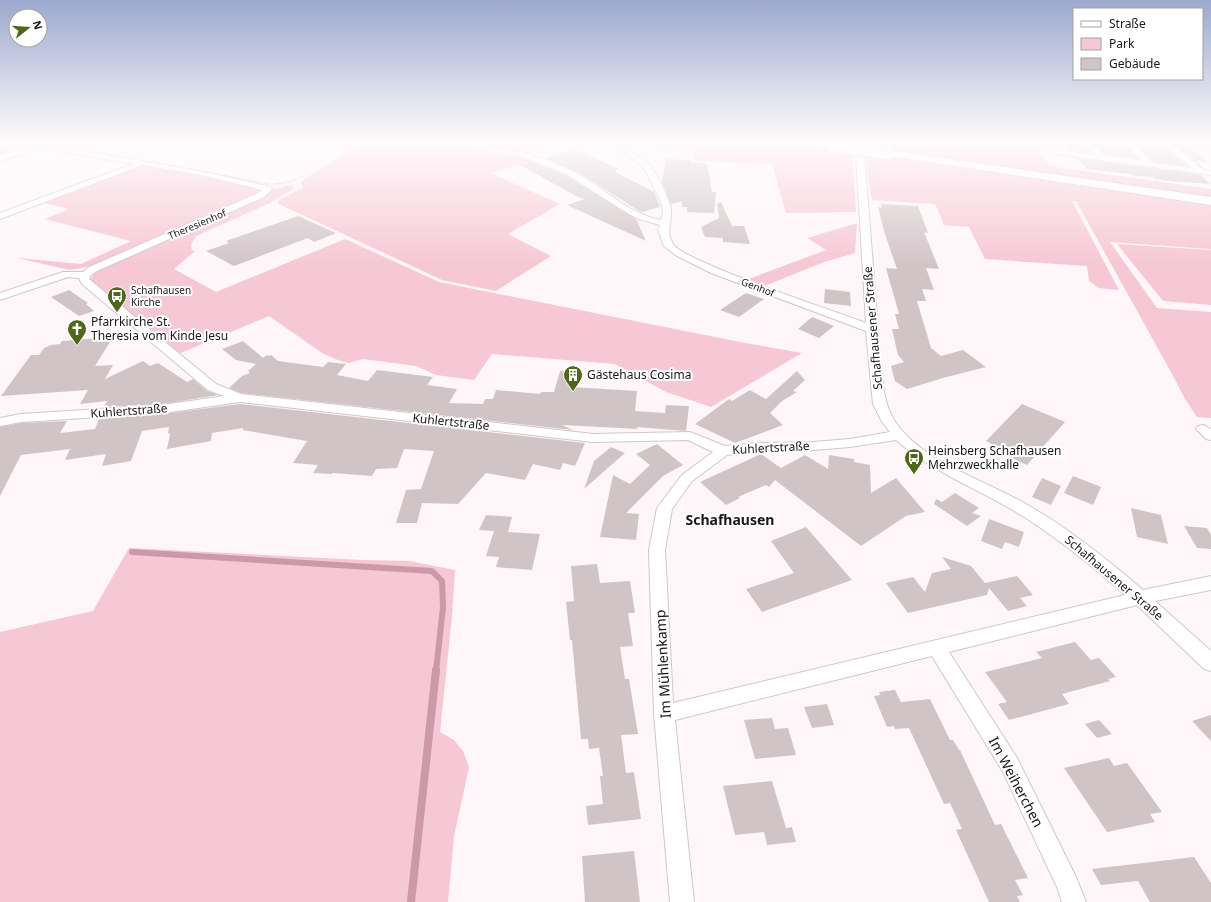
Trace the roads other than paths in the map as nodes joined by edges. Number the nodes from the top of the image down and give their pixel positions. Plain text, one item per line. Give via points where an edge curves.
1 (91, 182) edge
2 (239, 182) edge
3 (586, 182) edge
4 (655, 182) edge
5 (862, 182) edge
6 (1088, 182) edge
7 (1211, 200) edge
8 (0, 216) edge
9 (664, 223) junction
10 (85, 275) junction
11 (0, 297) edge
12 (872, 329) junction
13 (240, 398) junction
14 (0, 422) edge
15 (900, 435) junction
16 (723, 451) junction
17 (1211, 584) edge
18 (1139, 598) junction
19 (936, 646) junction
20 (1211, 663) edge
21 (664, 714) junction
22 (682, 902) edge
23 (1074, 902) edge

1 - 8 street
2 - 10 street, Theresienhof via 268,189 261,195 93,269
3 - 9 street via 623,208
4 - 9 street, Genhof via 665,202
5 - 12 street, Schafhausener Straße
6 - 7 main road, bridge
9 - 12 street, Genhof via 663,230 669,246 680,254 715,271
10 - 11 street via 67,274
10 - 13 street via 86,282 212,387
12 - 15 street, Schafhausener Straße via 880,406
13 - 14 street, Kuhlertstraße via 163,409 22,418
13 - 16 street, Kuhlertstraße via 593,438 690,436
15 - 16 street, Kuhlertstraße via 850,443
15 - 18 street, Schafhausener Straße via 925,457 955,475 1036,516 1086,552
16 - 21 street, Im Mühlenkamp via 688,478 665,508 658,550
17 - 18 street
18 - 19 street
18 - 20 street, Schafhausener Straße
19 - 21 street
19 - 23 street, Im Weiherchen via 1010,764
21 - 22 street, Im Mühlenkamp

